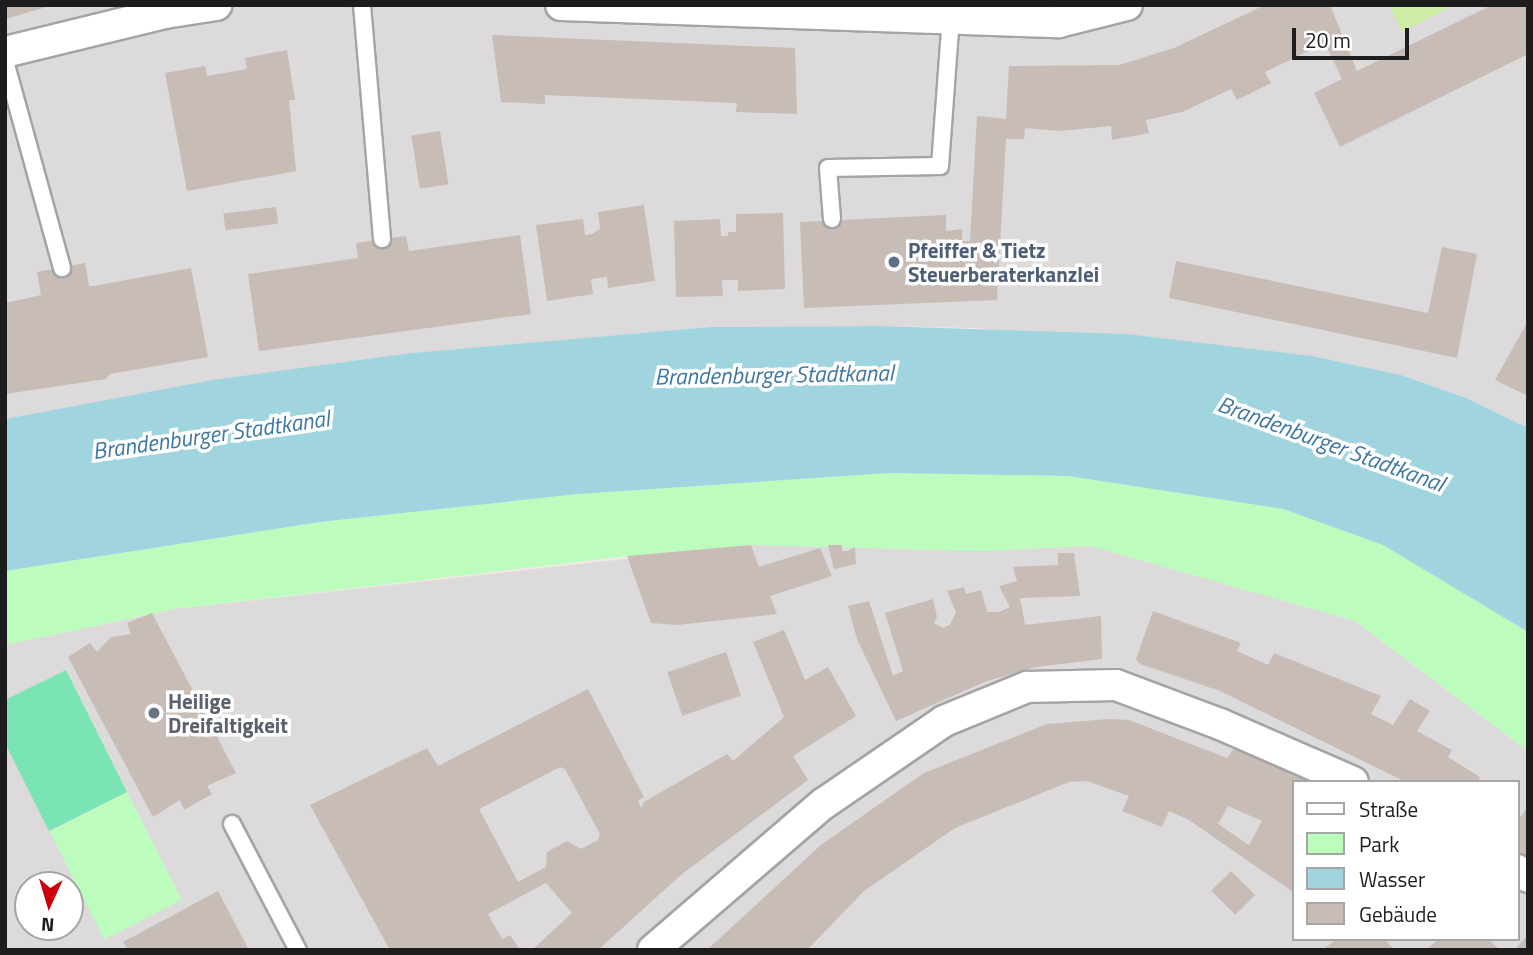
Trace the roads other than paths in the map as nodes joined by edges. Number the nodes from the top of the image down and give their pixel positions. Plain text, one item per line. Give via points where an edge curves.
1 (216, 5) edge
2 (362, 5) edge
3 (561, 5) edge
4 (1127, 5) edge
5 (951, 17) junction
6 (5, 52) edge
7 (5, 61) edge
8 (832, 219) dead end
9 (382, 239) dead end
10 (62, 268) dead end
11 (1348, 780) edge
12 (232, 824) dead end
13 (299, 950) edge
14 (653, 950) edge

1 - 6 street
2 - 9 lane
3 - 5 street
4 - 5 street via 1059,22
5 - 8 lane via 940,166 828,168
7 - 10 lane
11 - 14 street via 1116,685 1027,687 944,721 823,804
12 - 13 lane

